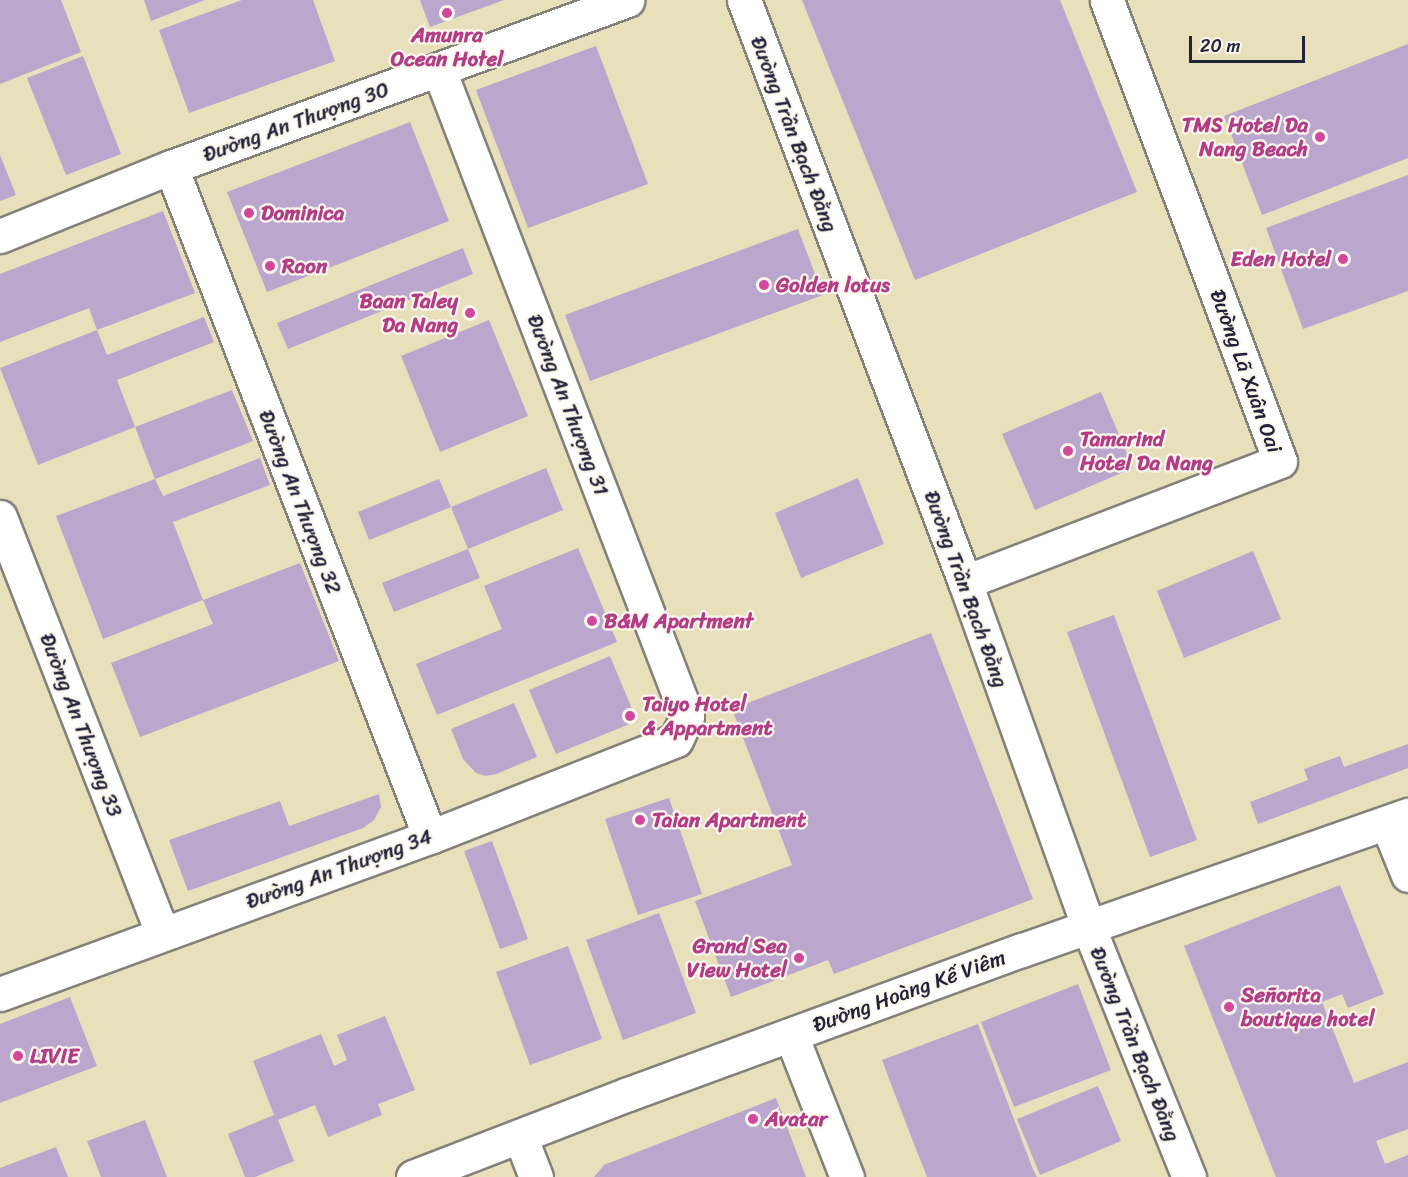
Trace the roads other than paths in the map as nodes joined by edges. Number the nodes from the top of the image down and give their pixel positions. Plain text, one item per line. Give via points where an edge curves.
1 (627, 0) edge
2 (744, 0) edge
3 (1107, 0) edge
4 (440, 70) junction
5 (171, 167) junction
6 (0, 236) edge
7 (0, 518) edge
8 (964, 582) junction
9 (676, 740) joint
10 (1398, 819) edge
11 (430, 837) junction
12 (1408, 875) edge
13 (1088, 926) junction
14 (162, 933) junction
15 (0, 994) edge
16 (791, 1035) junction
17 (520, 1136) junction
18 (413, 1177) edge
19 (536, 1177) edge
20 (847, 1177) edge
21 (1189, 1177) edge

1 - 4 street, Đường An Thượng 30
2 - 8 street, Đường Trần Bạch Đằng
3 - 8 street, Đường Lã Xuân Oai via 1280,461
4 - 5 street, Đường An Thượng 30
4 - 9 street, Đường An Thượng 31 via 687,716
5 - 6 street, Đường An Thượng 30
5 - 11 street, Đường An Thượng 32
7 - 14 street, Đường An Thượng 33
8 - 13 street, Đường Trần Bạch Đằng
9 - 11 street, Đường An Thượng 34
10 - 12 street
10 - 13 street, Đường Hoàng Kế Viêm
11 - 14 street, Đường An Thượng 34
13 - 16 street, Đường Hoàng Kế Viêm
13 - 21 street, Đường Trần Bạch Đằng
14 - 15 street, Đường An Thượng 34
16 - 17 street, Đường Hoàng Kế Viêm
16 - 20 street
17 - 18 street, Đường Hoàng Kế Viêm
17 - 19 street

